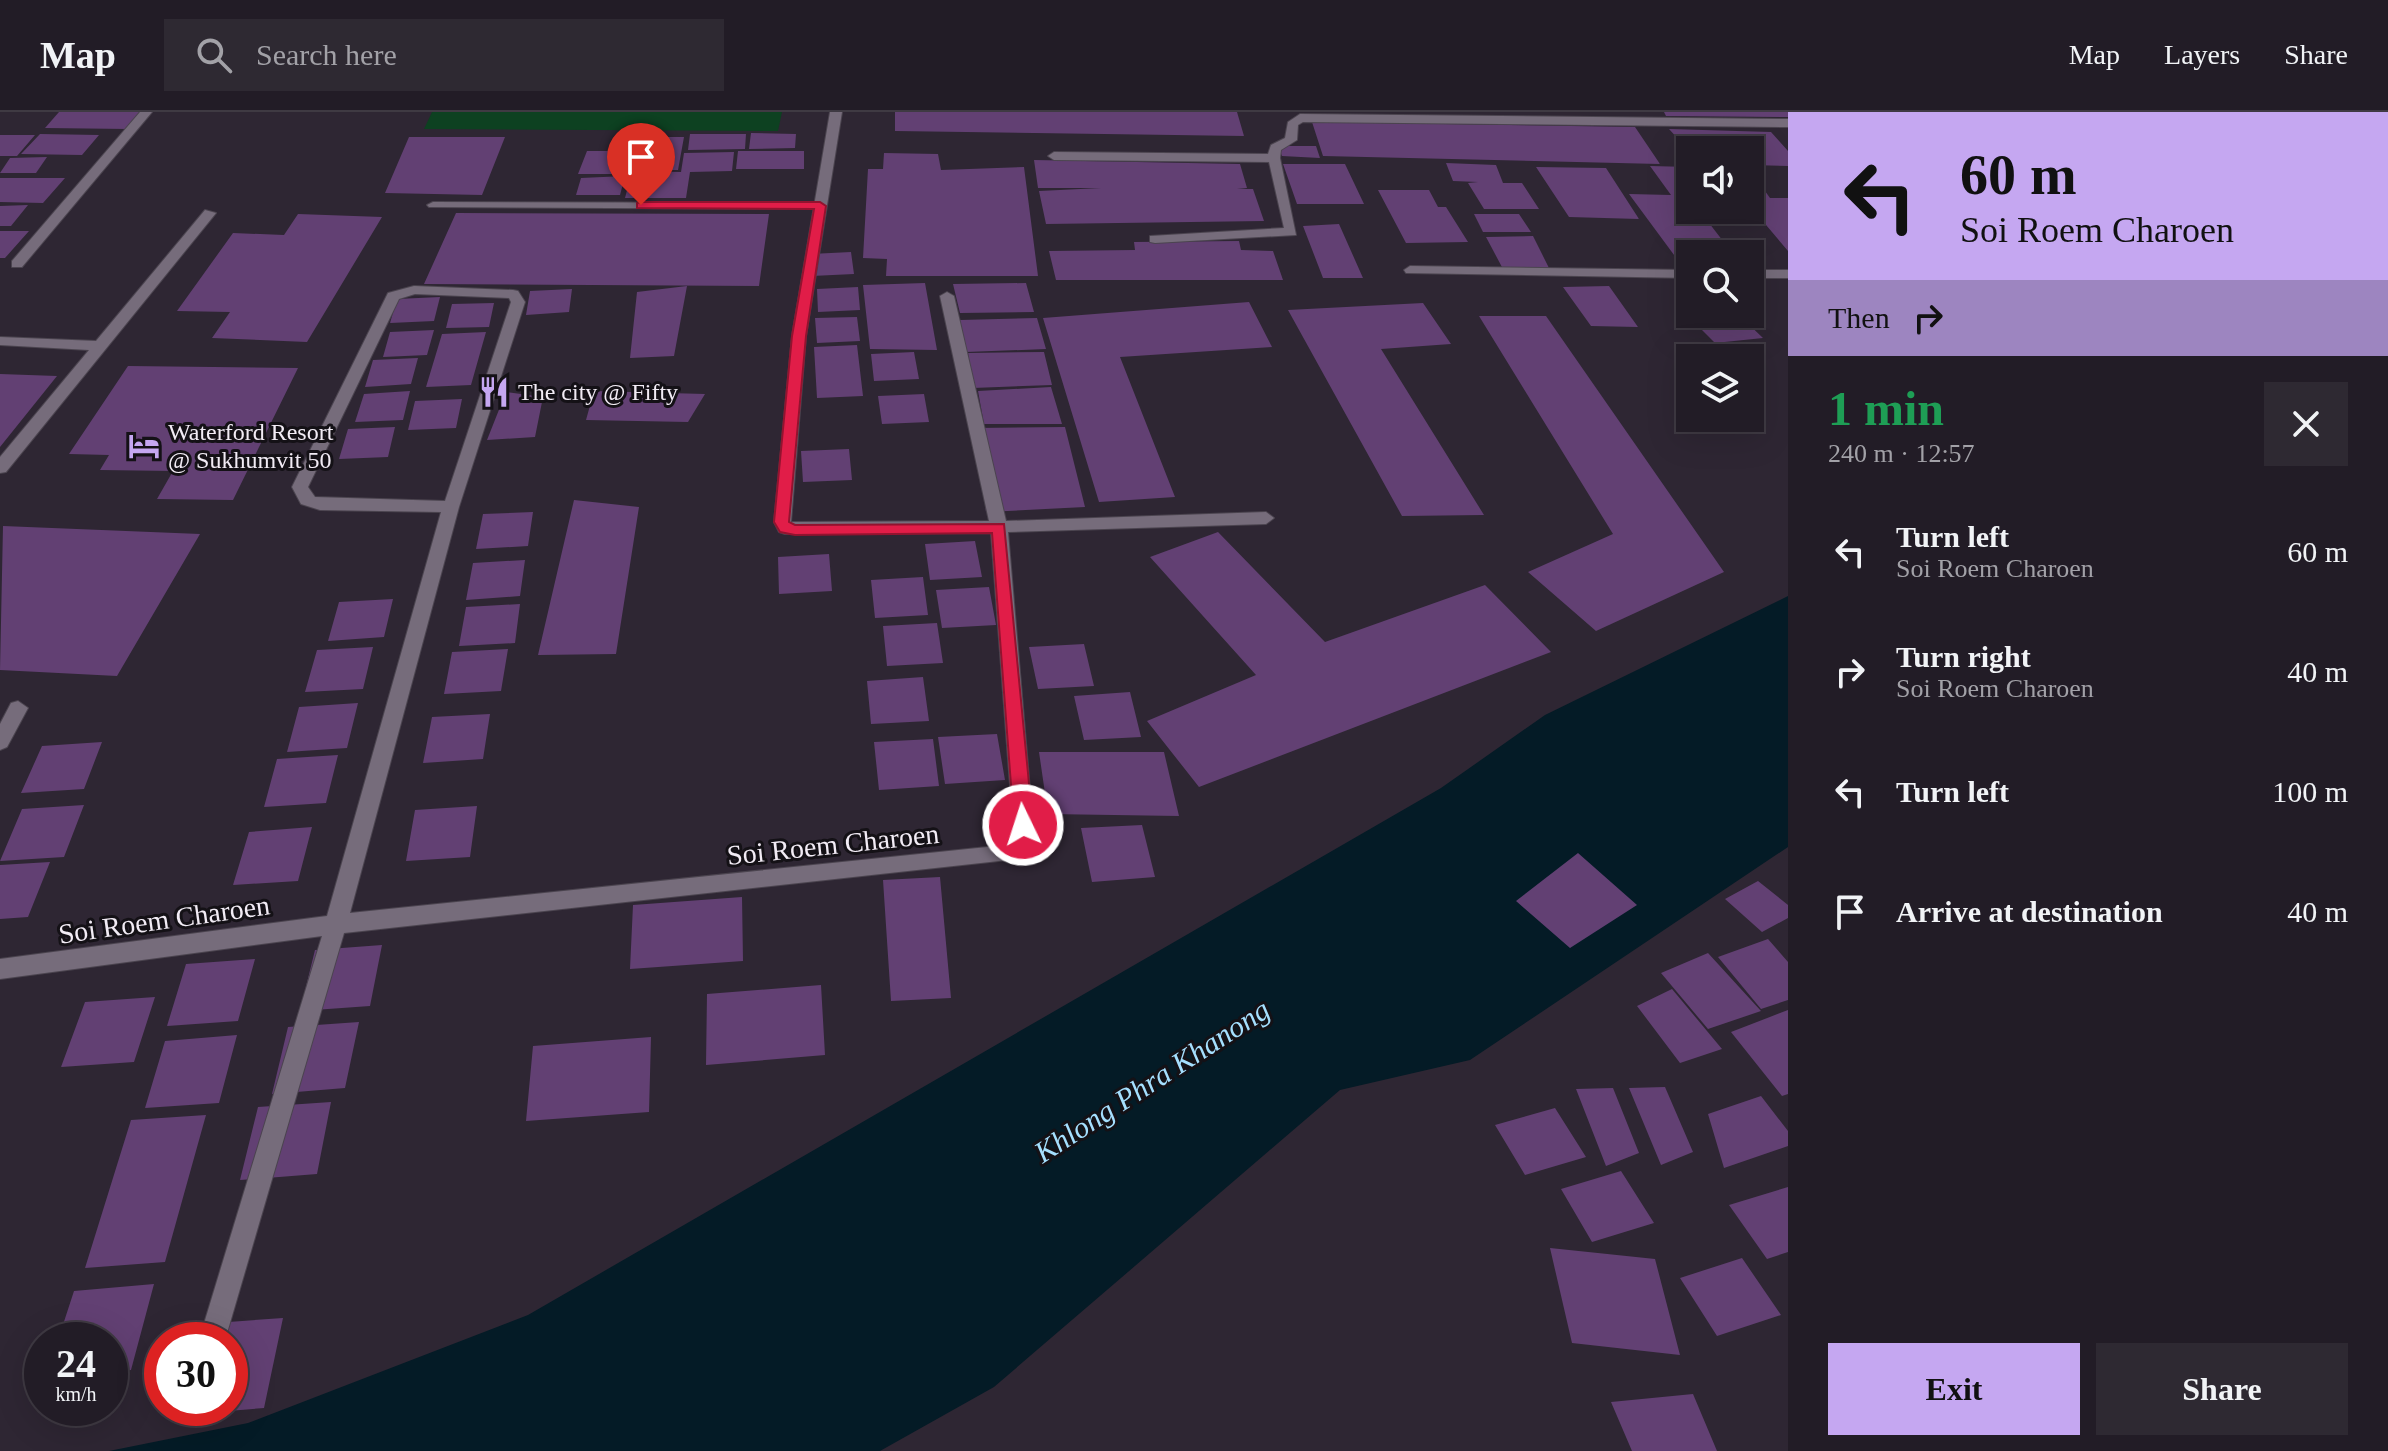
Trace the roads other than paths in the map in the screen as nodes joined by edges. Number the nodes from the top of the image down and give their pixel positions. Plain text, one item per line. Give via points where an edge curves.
1 (146, 112) edge
2 (836, 112) edge
3 (1657, 117) edge
4 (1788, 123) edge
5 (1054, 156) dead end
6 (1274, 158) junction
7 (433, 205) dead end
8 (820, 206) junction
9 (210, 213) dead end
10 (1155, 239) dead end
11 (17, 264) dead end
12 (1410, 270) dead end
13 (1676, 274) edge
14 (1764, 274) edge
15 (1788, 274) edge
16 (947, 296) dead end
17 (0, 341) edge
18 (101, 346) junction
19 (0, 468) edge
20 (451, 507) junction
21 (1266, 518) dead end
22 (999, 527) junction
23 (18, 708) dead end
24 (0, 742) edge
25 (336, 924) junction
26 (0, 969) edge
27 (217, 1322) edge

1 - 11 street
2 - 8 street
3 - 4 street
3 - 6 street via 1308,117 1293,123 1291,140 1275,148
5 - 6 street
6 - 10 street via 1291,232
7 - 8 lane
8 - 22 street via 799,336 785,528
9 - 18 street
12 - 13 lane
14 - 15 lane
16 - 22 street, Soi Roem Charoen
17 - 18 street
18 - 19 street
20 - 20 street via 518,302 505,292 403,290 393,296 300,487 301,495 320,504
20 - 25 street
21 - 22 street
22 - 25 street, Soi Roem Charoen via 1023,825 1017,843 1001,854
23 - 24 street
25 - 26 street, Soi Roem Charoen
25 - 27 street

